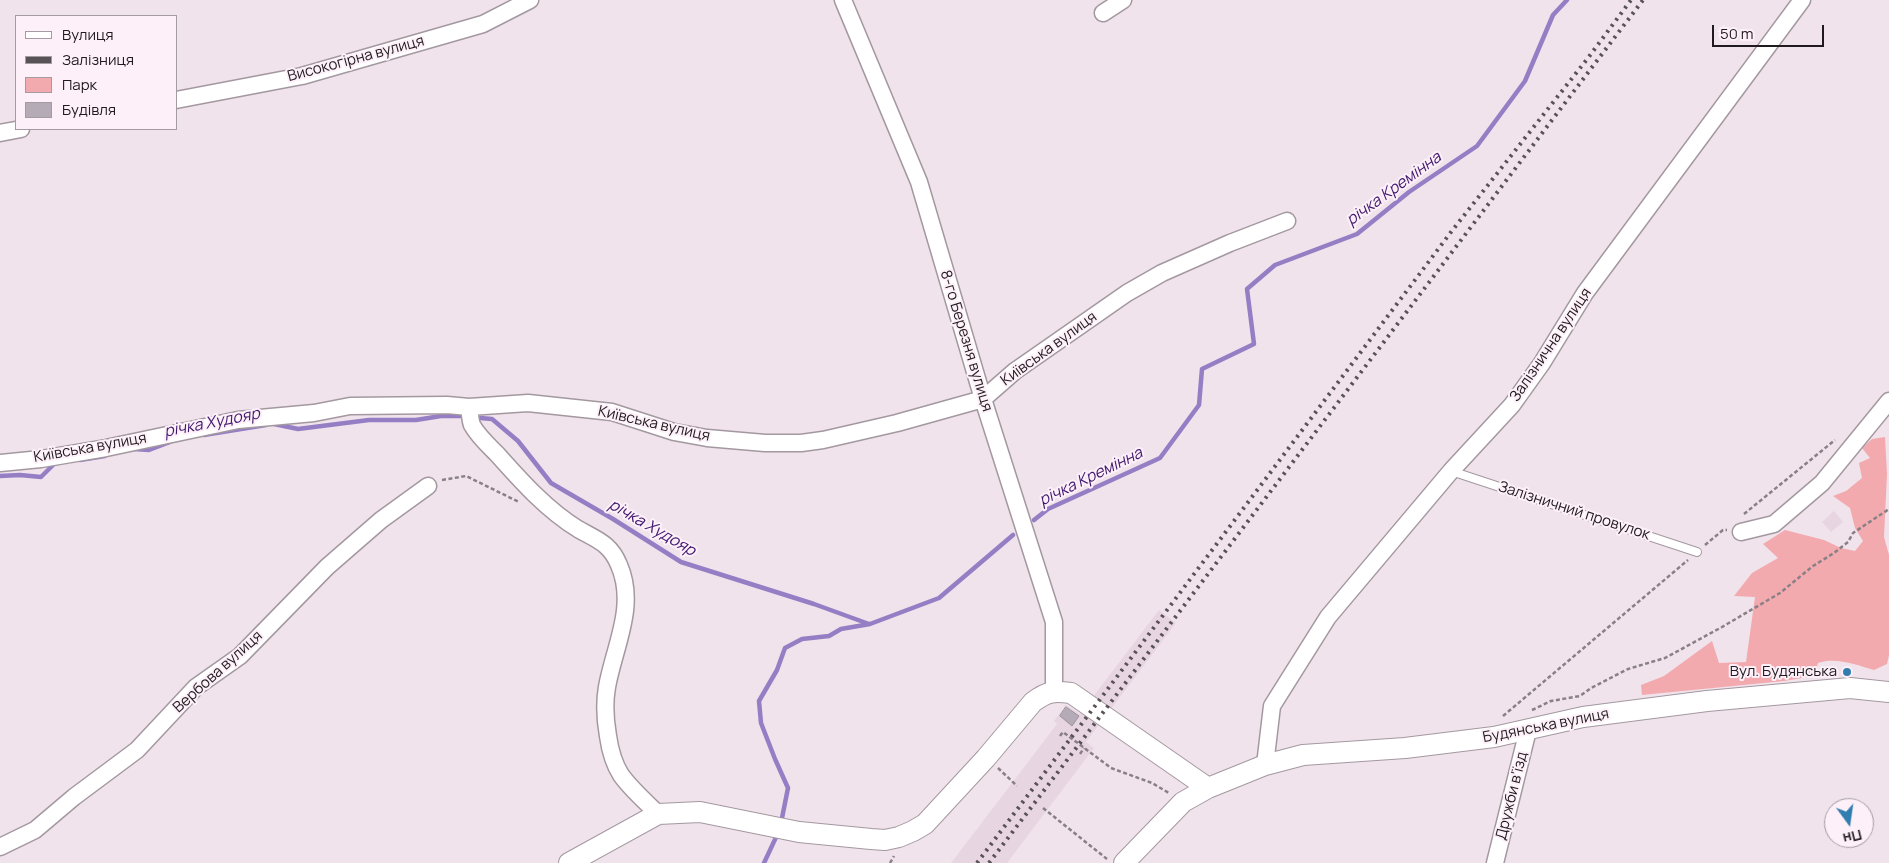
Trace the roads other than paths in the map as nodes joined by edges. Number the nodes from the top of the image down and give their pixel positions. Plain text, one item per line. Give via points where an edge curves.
1 (530, 0) edge
2 (843, 0) edge
3 (1122, 0) edge
4 (1802, 0) edge
5 (1103, 12) dead end
6 (178, 100) edge
7 (16, 130) edge
8 (0, 133) edge
9 (1287, 221) dead end
10 (982, 399) junction
11 (1889, 401) edge
12 (469, 407) junction
13 (0, 463) edge
14 (1451, 470) junction
15 (428, 486) road end
16 (1738, 524) road end
17 (1697, 552) road end
18 (1054, 691) junction
19 (1889, 692) edge
20 (1528, 730) junction
21 (1265, 764) junction
22 (1208, 788) junction
23 (658, 814) junction
24 (0, 847) edge
25 (569, 863) edge
26 (1124, 863) edge
27 (1495, 863) edge

1 - 6 street, Високогірна вулиця via 483,24 302,76
2 - 10 street, 8-го Березня вулиця via 919,182
3 - 5 street
4 - 14 street, Залізнична вулиця via 1585,293 1512,405
7 - 8 street
9 - 10 street, Київська вулиця via 1204,254 1127,293 1015,371
10 - 12 street, Київська вулиця via 823,440 766,443 674,432 612,412 528,403
10 - 18 street, 8-го Березня вулиця via 1054,622
11 - 16 street via 1822,483 1774,524
12 - 13 street, Київська вулиця via 446,404 350,406 238,420 106,448
12 - 23 street via 471,424 520,480 578,529 601,540 619,565 625,582 626,600 622,630 607,686 604,715 610,752 622,775
14 - 17 lane, Залізничний провулок
14 - 21 street, Залізнична вулиця via 1328,617 1272,706
15 - 24 street, Вербова вулиця via 381,520 327,567 240,656 196,687 136,750 35,830
18 - 22 street via 1071,693
18 - 23 street via 1033,702 925,824 900,837 885,840 799,832 700,812
19 - 20 street, Будянська вулиця via 1850,688 1707,701 1583,717
20 - 21 street, Будянська вулиця via 1406,748 1302,755
20 - 27 street, Дружби в’їзд
21 - 22 street, Будянська вулиця
22 - 26 street via 1183,802
23 - 25 street

